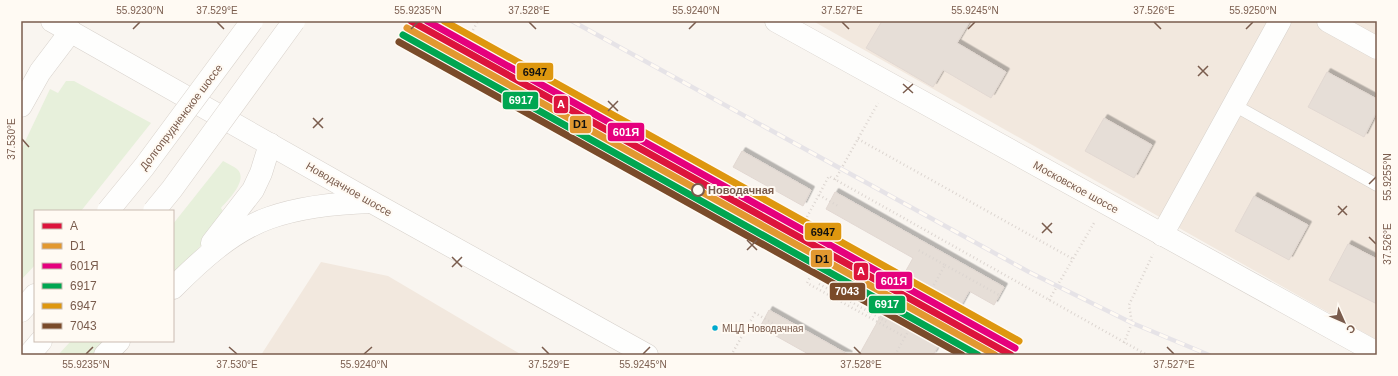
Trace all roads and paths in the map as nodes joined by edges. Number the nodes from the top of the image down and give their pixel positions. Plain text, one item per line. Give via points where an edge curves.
1 (252, 21) edge
2 (294, 21) edge
3 (478, 21) edge
4 (776, 21) edge
5 (1280, 21) edge
6 (1328, 21) edge
7 (62, 26) edge
8 (473, 30) dead end
9 (1377, 48) edge
10 (889, 84) junction
11 (1234, 105) junction
12 (21, 106) edge
13 (858, 139) junction
14 (270, 144) junction
15 (835, 180) junction
16 (1377, 185) edge
17 (819, 195) junction
18 (371, 202) junction
19 (1105, 203) junction
20 (838, 206) dead end
21 (109, 210) edge
22 (155, 210) edge
23 (807, 217) dead end
24 (1162, 235) junction
25 (918, 250) dead end
26 (1073, 259) junction
27 (945, 265) junction
28 (194, 267) junction
29 (819, 284) dead end
30 (174, 287) edge
31 (999, 295) dead end
32 (34, 296) edge
33 (1049, 300) junction
34 (21, 311) edge
35 (890, 318) junction
36 (887, 322) junction
37 (774, 324) dead end
38 (885, 326) junction
39 (909, 329) junction
40 (905, 337) junction
41 (40, 342) edge
42 (118, 342) edge
43 (1124, 343) junction
44 (733, 352) dead end
45 (1377, 353) edge
46 (29, 355) edge
47 (105, 355) edge
48 (647, 355) edge
49 (895, 355) edge
50 (1147, 355) edge

1 - 21 street, Долгопрудненское шоссе, bridge via 149,161
2 - 22 street, bridge
3 - 8 path
4 - 10 street, Московское шоссе
5 - 11 street
6 - 9 street
7 - 12 street
7 - 14 street, Новодачное шоссе
10 - 13 path
10 - 19 street, Московское шоссе
11 - 16 lane
11 - 24 street
13 - 15 path
13 - 26 path
14 - 18 street, Новодачное шоссе
14 - 28 street via 253,190
15 - 17 path via 829,176
15 - 33 path
17 - 20 path
17 - 23 path
18 - 28 street via 341,204 268,218 230,238
18 - 48 street, Новодачное шоссе
19 - 24 street, Московское шоссе
19 - 26 path
24 - 43 path via 1129,305 1132,323
24 - 45 street, Московское шоссе
25 - 27 path
26 - 33 path
27 - 31 path
27 - 39 path
28 - 30 street
29 - 36 path
32 - 34 street
33 - 43 path
35 - 36 path
35 - 38 path via 811,275 807,283
35 - 39 path
36 - 38 path
37 - 44 path via 755,313
38 - 40 path
39 - 40 path
40 - 49 path
41 - 46 street
42 - 47 street
43 - 50 path

